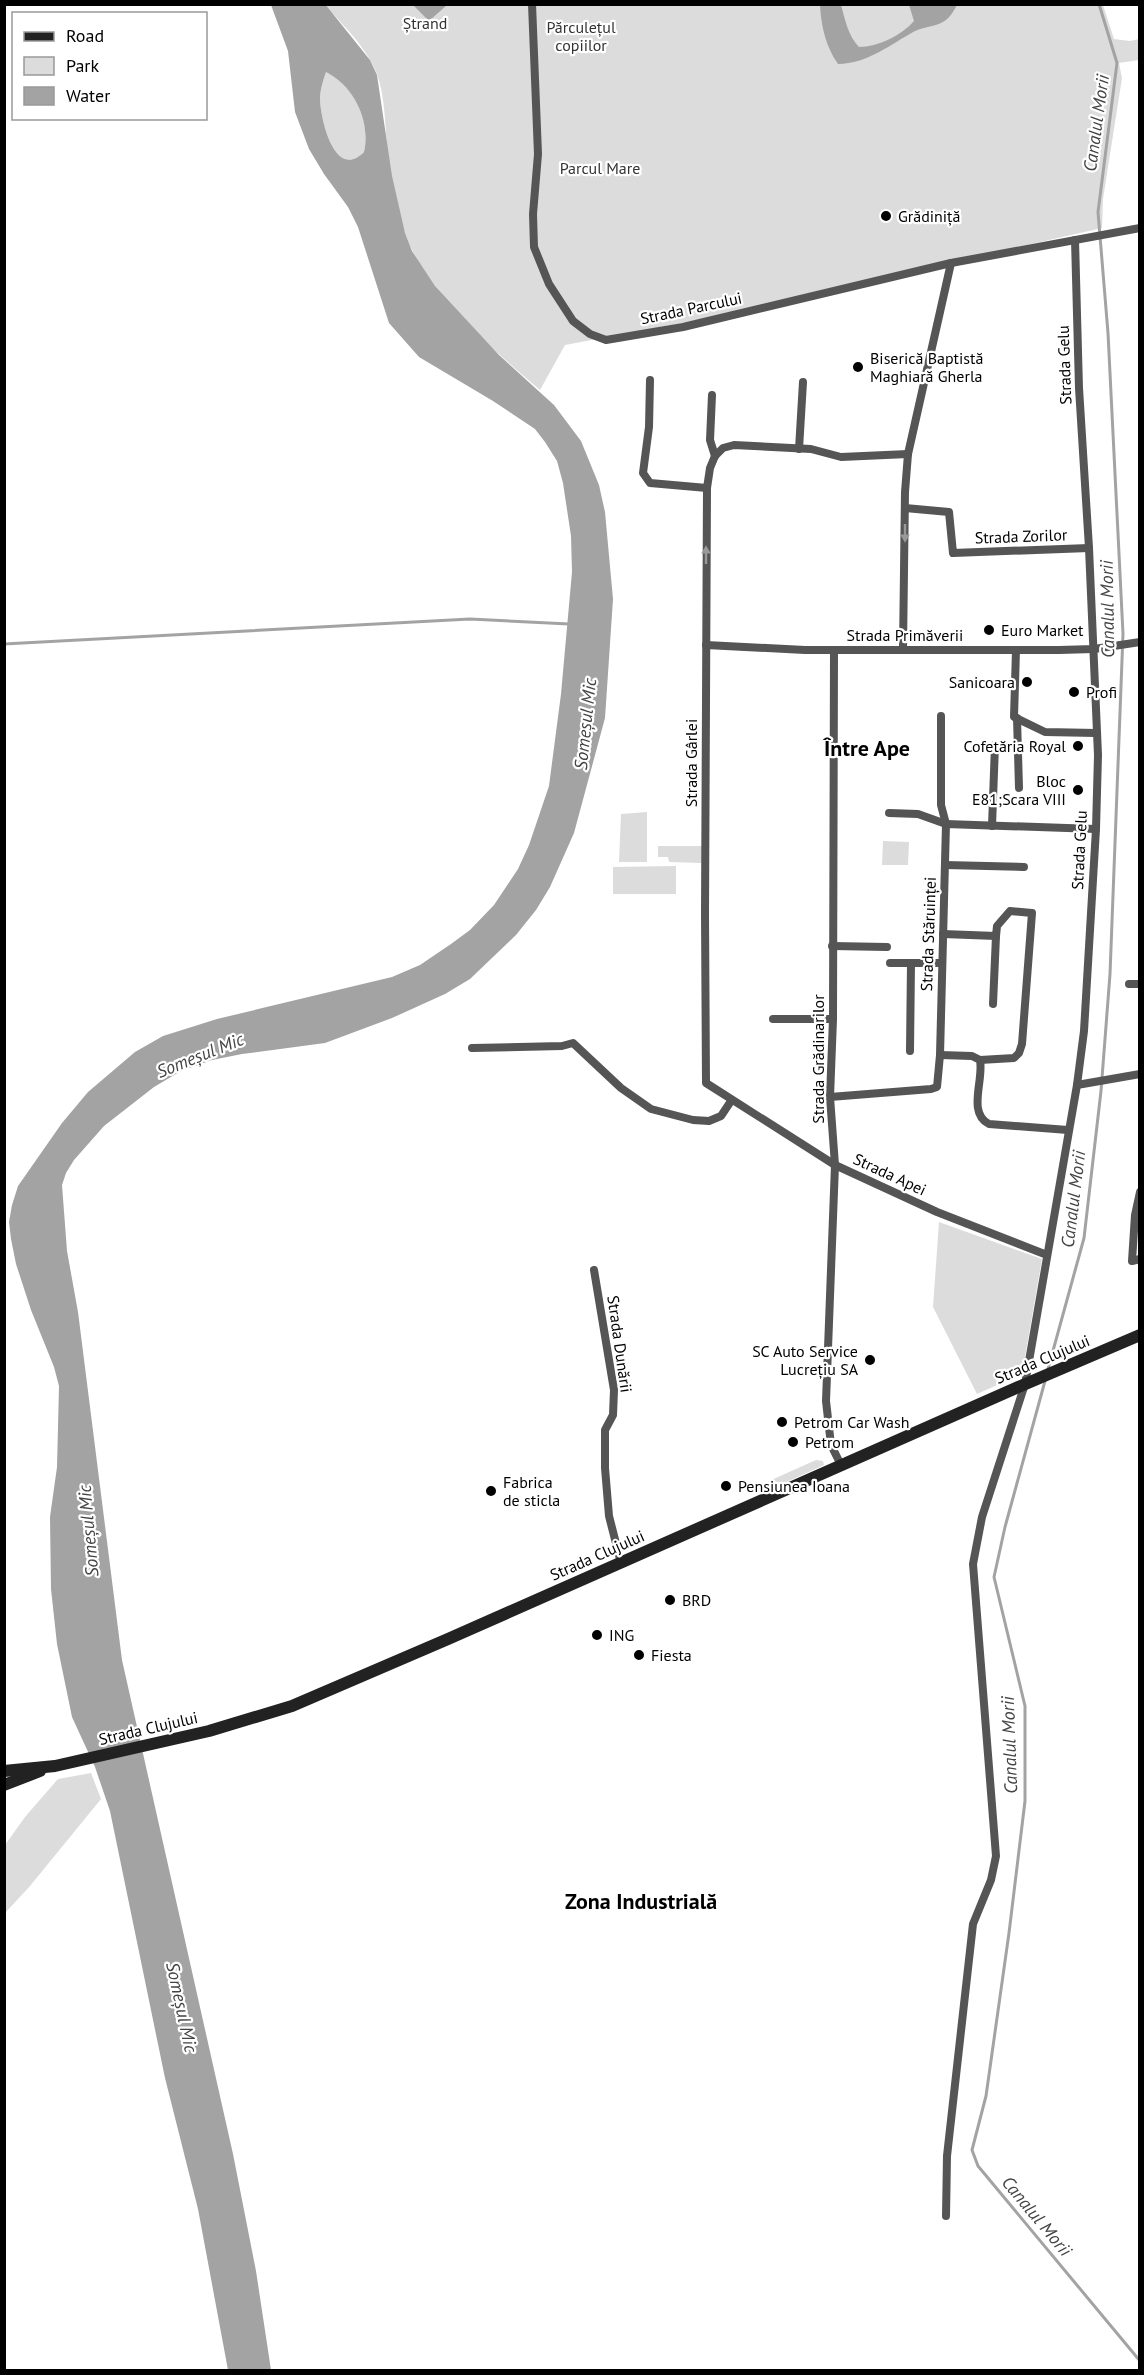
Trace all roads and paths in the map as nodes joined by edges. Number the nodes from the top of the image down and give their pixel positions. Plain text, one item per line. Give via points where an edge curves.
1 (532, 4) edge
2 (1140, 228) edge
3 (1075, 240) junction
4 (951, 263) junction
5 (650, 380) dead end
6 (803, 382) dead end
7 (712, 395) dead end
8 (799, 448) junction
9 (908, 453) junction
10 (715, 456) junction
11 (707, 488) junction
12 (905, 508) junction
13 (1089, 548) junction
14 (1139, 642) edge
15 (706, 645) junction
16 (903, 649) junction
17 (1094, 649) junction
18 (834, 650) junction
19 (1016, 650) junction
20 (942, 716) dead end
21 (1017, 718) junction
22 (1096, 733) junction
23 (995, 745) dead end
24 (1019, 788) dead end
25 (889, 813) dead end
26 (946, 824) junction
27 (992, 826) junction
28 (1096, 829) junction
29 (945, 865) junction
30 (1024, 867) dead end
31 (943, 934) junction
32 (996, 936) junction
33 (832, 946) junction
34 (887, 947) dead end
35 (890, 963) dead end
36 (911, 963) junction
37 (941, 963) junction
38 (1129, 984) dead end
39 (1140, 984) edge
40 (993, 1004) dead end
41 (773, 1019) dead end
42 (833, 1019) junction
43 (472, 1048) dead end
44 (910, 1051) dead end
45 (940, 1055) junction
46 (980, 1060) junction
47 (1140, 1074) edge
48 (706, 1083) joint
49 (1077, 1085) junction
50 (830, 1097) junction
51 (731, 1101) junction
52 (1068, 1130) junction
53 (835, 1165) junction
54 (1140, 1192) edge
55 (1047, 1255) junction
56 (1140, 1259) edge
57 (594, 1270) dead end
58 (1140, 1335) edge
59 (1031, 1382) junction
60 (840, 1465) junction
61 (621, 1563) junction
62 (55, 1766) junction
63 (4, 1771) edge
64 (4, 1785) edge
65 (946, 2216) dead end

1 - 4 street, Strada Parcului via 538,154 534,248 560,303 573,321 590,334 606,340 683,327
2 - 3 street, Strada Parcului
3 - 4 street, Strada Parcului
3 - 13 street, Strada Gelu
4 - 9 street
5 - 11 street via 645,477 650,483
6 - 8 street
7 - 10 street via 711,440
8 - 9 street via 841,457
8 - 10 street via 734,445
9 - 12 street
10 - 11 street, Strada Gârlei
15 -> 11 street, Strada Gârlei
12 - 13 street, Strada Zorilor via 949,512 953,553
12 -> 16 street
13 - 17 street, Strada Gelu
14 - 17 street, Strada Primăverii
15 - 18 street, Strada Primăverii
15 - 48 street, Strada Gârlei
16 - 18 street, Strada Primăverii
16 - 19 street, Strada Primăverii
17 - 19 street, Strada Primăverii
17 - 22 street, Strada Gelu
18 - 33 street, Strada Grădinarilor
19 - 21 street
20 - 26 street, Strada Stăruinței via 941,805
21 - 22 street via 1045,732
21 - 24 street
22 - 28 street, Strada Gelu
23 - 27 street
25 - 26 street via 918,814
26 - 27 street
26 - 29 street, Strada Stăruinței
27 - 28 street
28 - 49 street, Strada Gelu
29 - 30 street
29 - 31 street, Strada Stăruinței
31 - 32 street
31 - 37 street, Strada Stăruinței
32 - 40 street
32 - 46 street via 997,926 1010,911 1032,913 1019,1053 1014,1058
33 - 34 street
33 - 42 street, Strada Grădinarilor
35 - 36 street
36 - 37 street
36 - 44 street
37 - 45 street, Strada Stăruinței
38 - 39 street
41 - 42 street
42 - 50 street, Strada Grădinarilor
43 - 51 street via 573,1043 621,1088 651,1109 693,1120 709,1121 721,1116
45 - 46 street
45 - 50 street, Strada Stăruinței via 937,1087
46 - 52 street via 977,1113 981,1120 989,1124
47 - 49 street
48 - 51 street, Strada Apei
49 - 52 street, Strada Gelu
50 - 53 street, Strada Grădinarilor
51 - 53 street, Strada Apei
52 - 55 street, Strada Gelu
53 - 55 street, Strada Apei via 937,1212
53 - 60 street, Strada Grădinarilor via 826,1401 831,1445
54 - 56 street via 1132,1262
55 - 59 street, Strada Gelu
57 - 61 street, Strada Dunării via 614,1390 613,1415 604,1430 604,1468 609,1516
58 - 59 main road, Strada Clujului
59 - 60 main road, Strada Clujului
59 - 65 street, Strada Gelu via 982,1517 973,1564 996,1856 973,1924 947,2156
60 - 61 main road, Strada Clujului
61 - 62 main road, Strada Clujului via 292,1706 209,1731
62 - 63 main road, Strada Clujului
62 - 64 main road, Strada Clujului

